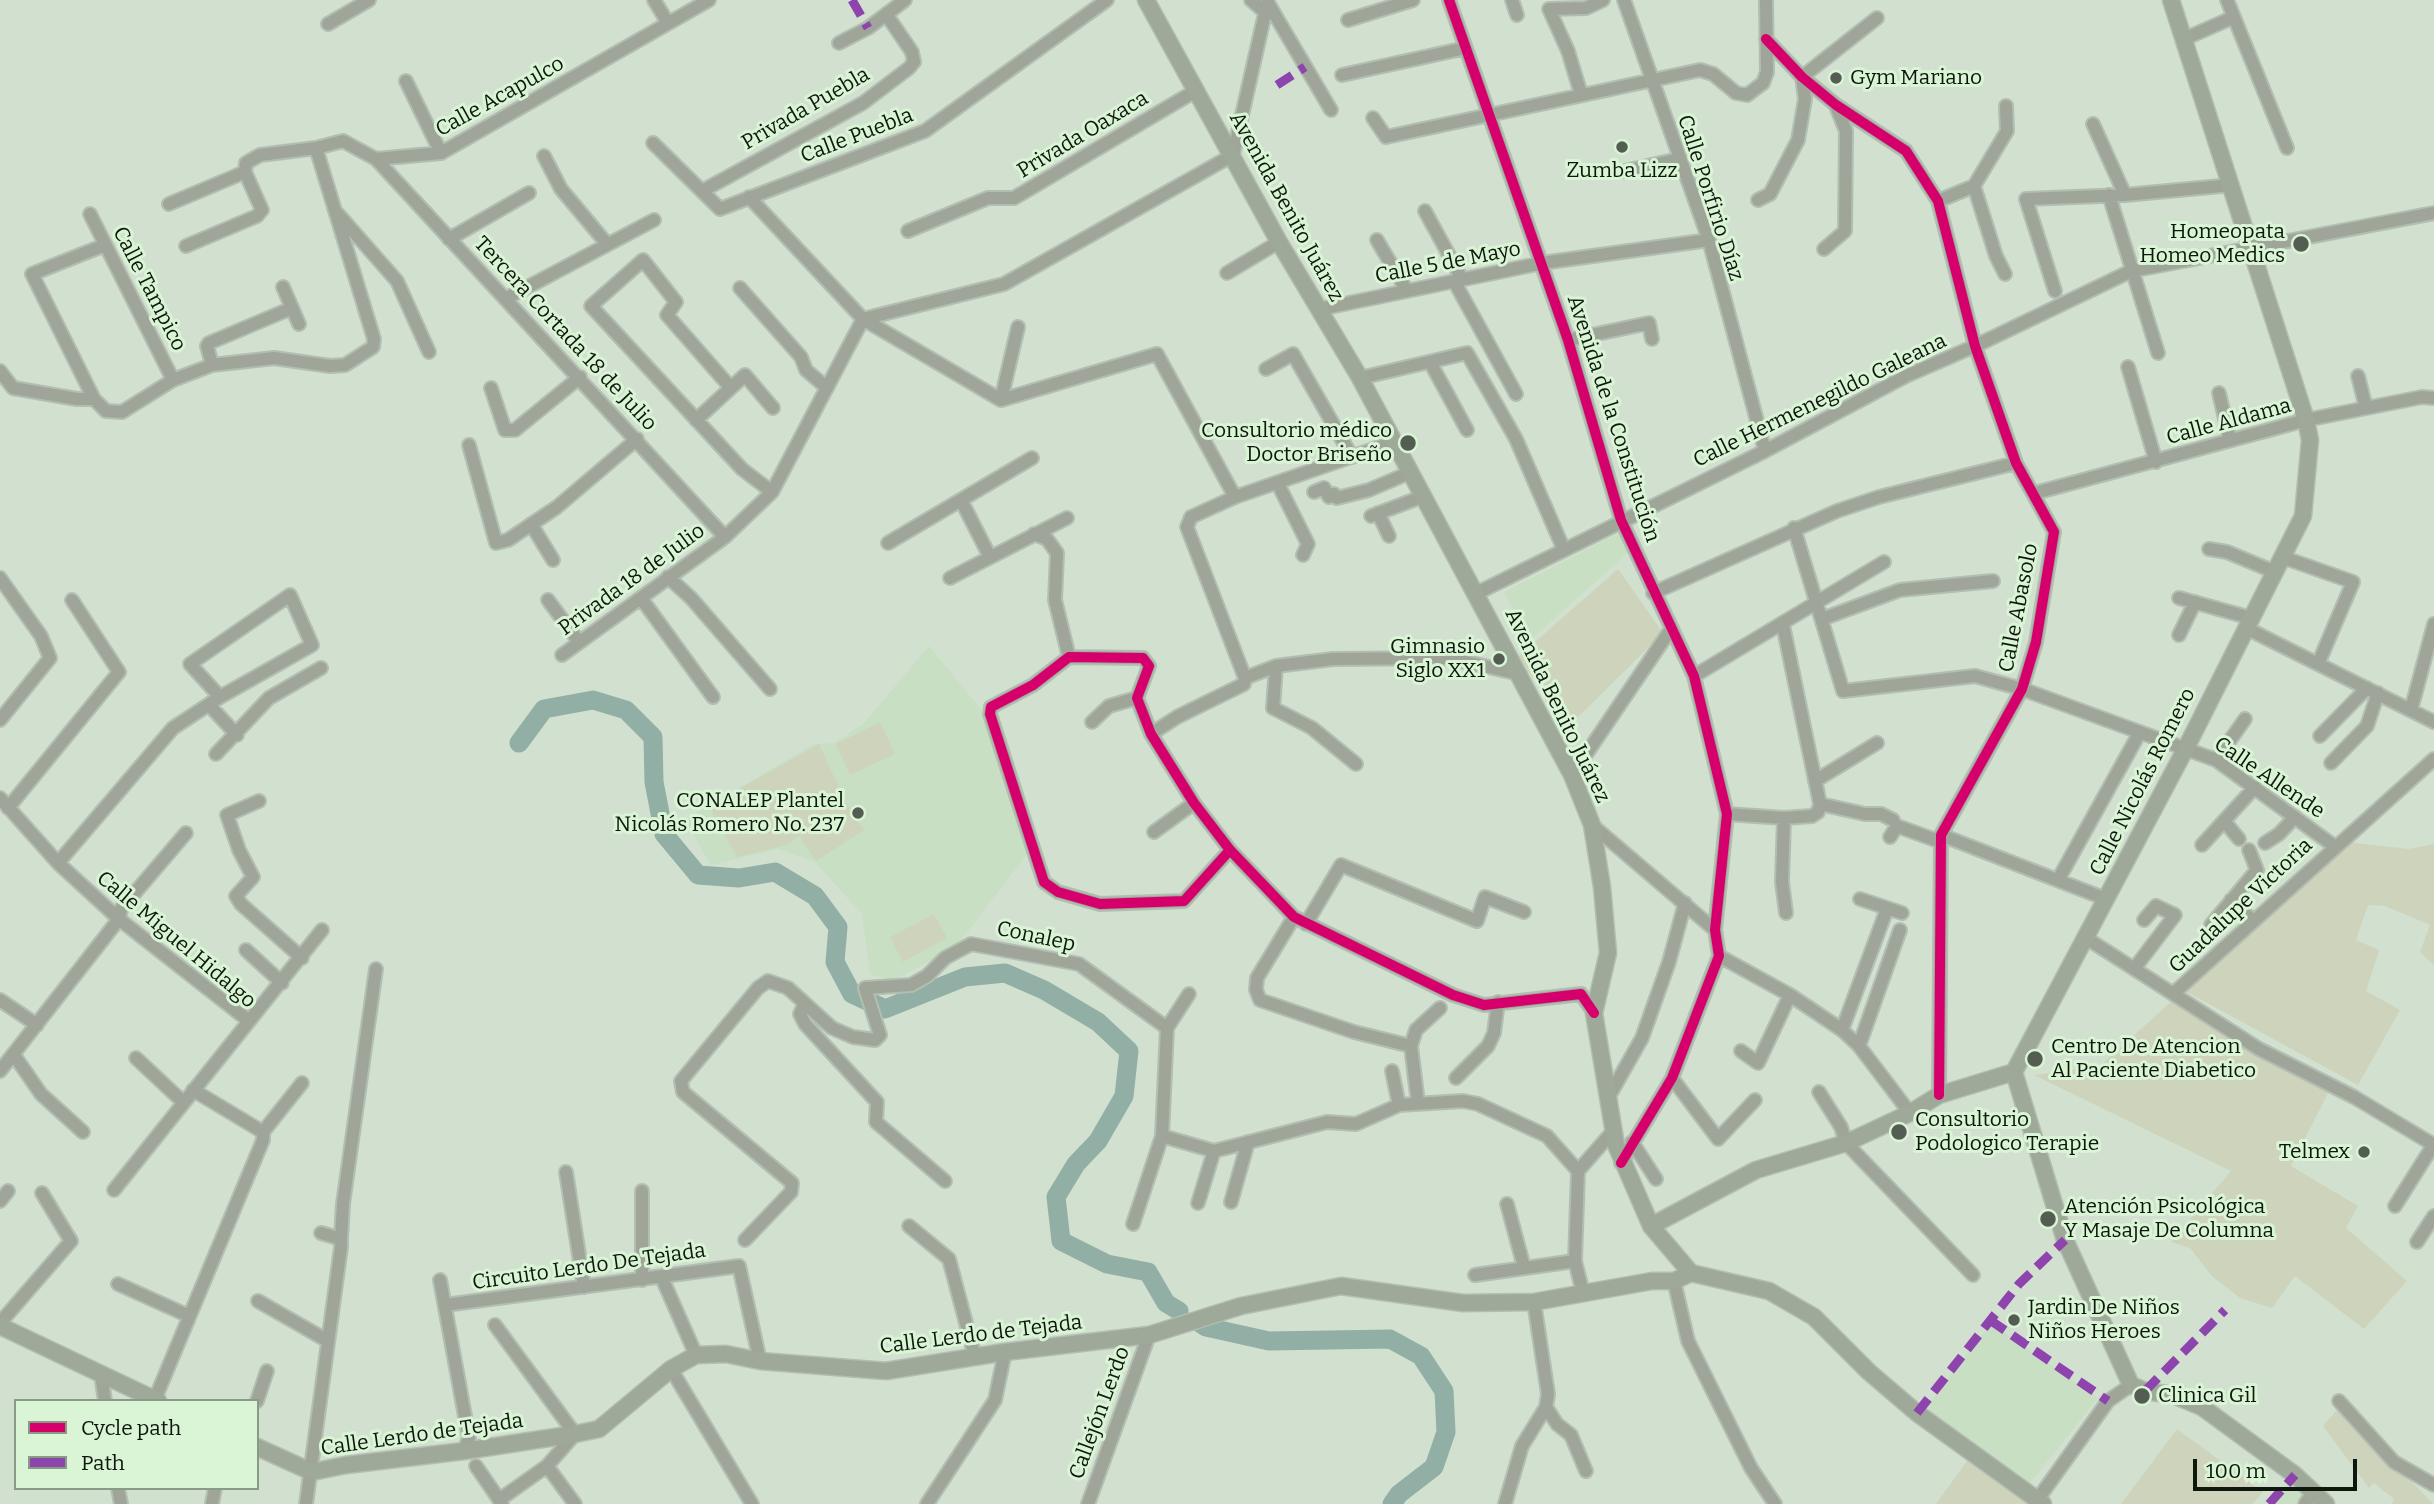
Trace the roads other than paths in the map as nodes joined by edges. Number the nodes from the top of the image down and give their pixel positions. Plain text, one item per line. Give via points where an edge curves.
1 (369, 0) edge
2 (654, 0) edge
3 (709, 0) edge
4 (905, 0) edge
5 (1107, 0) edge
6 (1146, 0) edge
7 (1251, 0) edge
8 (1413, 0) edge
9 (1449, 0) edge
10 (1512, 0) edge
11 (1603, 0) edge
12 (1624, 0) edge
13 (1766, 0) edge
14 (2171, 0) edge
15 (2227, 0) edge
16 (694, 4) edge
17 (1267, 5) edge
18 (886, 14) junction
19 (1517, 15) dead end
20 (2234, 17) junction
21 (1877, 18) dead end
22 (1348, 20) dead end
23 (668, 23) junction
24 (328, 24) dead end
25 (1766, 39) junction
26 (2184, 39) junction
27 (839, 43) dead end
28 (1466, 48) junction
29 (1342, 75) dead end
30 (1802, 78) junction
31 (406, 81) dead end
32 (1650, 81) junction
33 (1197, 90) junction
34 (1581, 94) junction
35 (1836, 105) junction
36 (2006, 106) dead end
37 (1331, 110) dead end
38 (1490, 113) junction
39 (1373, 118) dead end
40 (2093, 124) dead end
41 (653, 143) dead end
42 (316, 148) junction
43 (2287, 148) dead end
44 (440, 153) junction
45 (1233, 155) junction
46 (544, 156) dead end
47 (376, 159) junction
48 (1679, 159) junction
49 (1625, 171) dead end
50 (245, 172) junction
51 (2232, 185) junction
52 (1974, 186) junction
53 (702, 191) junction
54 (529, 193) dead end
55 (2109, 195) junction
56 (2125, 195) junction
57 (749, 197) junction
58 (1758, 200) dead end
59 (1938, 201) junction
60 (169, 204) dead end
61 (334, 208) junction
62 (1425, 211) dead end
63 (2434, 212) edge
64 (90, 214) dead end
65 (654, 220) dead end
66 (908, 231) dead end
67 (449, 239) junction
68 (1377, 240) dead end
69 (1709, 240) junction
70 (1279, 242) junction
71 (607, 244) junction
72 (105, 245) junction
73 (186, 246) dead end
74 (1824, 249) dead end
75 (2253, 250) junction
76 (1542, 263) junction
77 (2131, 271) junction
78 (1227, 273) dead end
79 (2005, 274) dead end
80 (1458, 280) junction
81 (283, 287) dead end
82 (740, 288) dead end
83 (1406, 291) junction
84 (2055, 291) dead end
85 (505, 299) junction
86 (292, 308) junction
87 (1320, 309) junction
88 (863, 319) junction
89 (299, 324) dead end
90 (1017, 327) dead end
91 (1652, 339) dead end
92 (1568, 340) junction
93 (1975, 346) junction
94 (429, 352) dead end
95 (2158, 353) dead end
96 (1430, 362) junction
97 (212, 365) junction
98 (2128, 368) dead end
99 (1266, 369) dead end
100 (0, 370) edge
101 (2358, 376) dead end
102 (580, 377) junction
103 (1360, 378) junction
104 (173, 380) junction
105 (491, 388) dead end
106 (731, 388) junction
107 (827, 388) junction
108 (2219, 393) dead end
109 (1516, 394) dead end
110 (2434, 398) edge
111 (94, 399) junction
112 (1002, 400) junction
113 (773, 408) dead end
114 (2366, 408) junction
115 (696, 420) junction
116 (2306, 420) junction
117 (1467, 430) dead end
118 (637, 439) junction
119 (2230, 440) junction
120 (1394, 442) junction
121 (469, 445) dead end
122 (1765, 451) junction
123 (1352, 457) junction
124 (1032, 458) dead end
125 (2156, 462) junction
126 (2016, 463) junction
127 (1411, 472) junction
128 (1278, 484) junction
129 (772, 492) junction
130 (1314, 492) dead end
131 (2035, 494) junction
132 (1424, 496) junction
133 (1235, 497) junction
134 (961, 500) junction
135 (1067, 518) dead end
136 (1621, 520) junction
137 (531, 524) junction
138 (1794, 528) junction
139 (1034, 534) junction
140 (1389, 536) dead end
141 (725, 537) junction
142 (888, 542) dead end
143 (2209, 549) dead end
144 (1564, 550) junction
145 (989, 555) junction
146 (1303, 555) dead end
147 (554, 560) dead end
148 (1884, 562) dead end
149 (2278, 565) junction
150 (668, 577) junction
151 (0, 578) edge
152 (950, 578) dead end
153 (1993, 581) dead end
154 (1477, 593) junction
155 (1653, 593) junction
156 (641, 598) junction
157 (2179, 598) dead end
158 (72, 600) dead end
159 (548, 600) dead end
160 (1817, 602) junction
161 (2195, 602) junction
162 (1822, 619) junction
163 (2249, 623) junction
164 (2434, 624) edge
165 (1783, 625) junction
166 (1671, 629) junction
167 (2179, 635) dead end
168 (579, 642) junction
169 (562, 655) dead end
170 (1069, 657) junction
171 (2318, 664) junction
172 (1276, 666) junction
173 (321, 668) dead end
174 (1520, 674) junction
175 (1694, 676) junction
176 (1245, 677) junction
177 (770, 689) dead end
178 (2022, 689) junction
179 (2372, 691) junction
180 (220, 697) junction
181 (713, 697) dead end
182 (1137, 698) junction
183 (209, 705) junction
184 (2410, 710) junction
185 (2245, 719) dead end
186 (0, 720) edge
187 (1092, 722) dead end
188 (2434, 722) edge
189 (2140, 732) junction
190 (1151, 734) junction
191 (237, 735) junction
192 (2320, 736) dead end
193 (1877, 743) dead end
194 (2186, 748) junction
195 (216, 754) dead end
196 (2434, 759) edge
197 (2216, 760) junction
198 (2331, 763) dead end
199 (1356, 764) dead end
200 (1572, 775) junction
201 (1815, 781) junction
202 (2255, 787) junction
203 (259, 801) dead end
204 (4, 803) edge
205 (1194, 803) junction
206 (1820, 804) junction
207 (1727, 814) junction
208 (2295, 817) junction
209 (1784, 818) junction
210 (1893, 820) dead end
211 (2225, 822) junction
212 (1592, 825) junction
213 (1154, 832) dead end
214 (186, 833) dead end
215 (1890, 837) dead end
216 (1941, 839) junction
217 (2239, 839) dead end
218 (2266, 843) dead end
219 (2202, 845) dead end
220 (2334, 846) junction
221 (1230, 850) junction
222 (2249, 850) dead end
223 (58, 863) junction
224 (2058, 880) junction
225 (1860, 899) dead end
226 (2106, 899) junction
227 (2231, 900) junction
228 (1685, 903) junction
229 (1887, 909) junction
230 (1524, 912) dead end
231 (1786, 913) dead end
232 (1902, 913) dead end
233 (1294, 917) junction
234 (119, 919) junction
235 (2144, 920) dead end
236 (2253, 921) junction
237 (1306, 923) junction
238 (2211, 925) dead end
239 (322, 930) dead end
240 (1715, 930) junction
241 (1900, 930) dead end
242 (2086, 938) junction
243 (246, 950) dead end
244 (1719, 956) junction
245 (302, 958) junction
246 (376, 969) dead end
247 (2134, 969) junction
248 (282, 983) junction
249 (2174, 993) junction
250 (1189, 994) dead end
251 (1790, 995) junction
252 (0, 1000) edge
253 (1498, 1002) junction
254 (804, 1005) junction
255 (1440, 1008) dead end
256 (1594, 1013) junction
257 (249, 1021) junction
258 (37, 1025) junction
259 (1167, 1028) junction
260 (1842, 1030) junction
261 (1411, 1046) junction
262 (1860, 1046) junction
263 (1741, 1051) dead end
264 (14, 1055) junction
265 (136, 1058) dead end
266 (0, 1071) edge
267 (1392, 1071) dead end
268 (2014, 1072) junction
269 (1456, 1078) dead end
270 (1672, 1078) junction
271 (302, 1083) dead end
272 (193, 1090) junction
273 (1819, 1092) dead end
274 (1938, 1095) junction
275 (1608, 1098) junction
276 (1755, 1100) dead end
277 (183, 1102) junction
278 (1418, 1103) junction
279 (1399, 1105) junction
280 (1910, 1113) junction
281 (1614, 1130) junction
282 (83, 1132) dead end
283 (263, 1132) junction
284 (1162, 1136) junction
285 (1248, 1142) junction
286 (1632, 1142) junction
287 (1846, 1143) junction
288 (2434, 1145) edge
289 (1214, 1151) junction
290 (1621, 1163) junction
291 (1578, 1171) junction
292 (566, 1172) dead end
293 (1656, 1179) dead end
294 (945, 1181) dead end
295 (114, 1190) dead end
296 (642, 1191) dead end
297 (42, 1193) dead end
298 (1231, 1202) dead end
299 (1198, 1203) dead end
300 (1507, 1205) dead end
301 (2395, 1206) dead end
302 (2434, 1216) edge
303 (1133, 1224) dead end
304 (909, 1226) dead end
305 (1651, 1226) junction
306 (321, 1233) dead end
307 (745, 1240) dead end
308 (2417, 1242) dead end
309 (341, 1243) junction
310 (1575, 1261) junction
311 (1524, 1268) junction
312 (1691, 1273) junction
313 (1475, 1275) dead end
314 (1973, 1275) dead end
315 (662, 1278) junction
316 (440, 1280) dead end
317 (642, 1280) junction
318 (1674, 1281) junction
319 (118, 1284) dead end
320 (584, 1287) junction
321 (1583, 1293) junction
322 (258, 1301) dead end
323 (1534, 1302) junction
324 (444, 1305) junction
325 (190, 1316) junction
326 (0, 1325) edge
327 (495, 1325) dead end
328 (1149, 1335) junction
329 (328, 1341) junction
330 (1005, 1352) junction
331 (696, 1355) junction
332 (975, 1357) junction
333 (760, 1361) junction
334 (671, 1369) junction
335 (267, 1371) dead end
336 (101, 1374) junction
337 (2131, 1385) junction
338 (105, 1399) edge
339 (155, 1399) edge
340 (157, 1399) edge
341 (258, 1399) edge
342 (2339, 1401) dead end
343 (1546, 1407) junction
344 (575, 1434) junction
345 (259, 1448) edge
346 (464, 1451) junction
347 (476, 1466) dead end
348 (547, 1466) junction
349 (1586, 1471) dead end
350 (312, 1472) junction
351 (2434, 1485) edge
352 (2315, 1500) edge
353 (501, 1502) edge
354 (2041, 1502) edge
355 (306, 1504) edge
356 (575, 1504) edge
357 (752, 1504) edge
358 (927, 1504) edge
359 (1088, 1504) edge
360 (1505, 1504) edge
361 (1775, 1504) edge

1 - 24 street
2 - 23 street
3 - 16 street, Calle Acapulco
4 - 18 street
5 - 57 street, Calle Puebla via 926,131
6 - 33 main road, Avenida Benito Juárez
7 - 17 street
8 - 22 street
9 - 28 street, Avenida de la Constitución
10 - 19 street
11 - 34 street via 1586,8 1549,9
12 - 32 street, Calle Porfirio Díaz
13 - 25 street
14 - 26 main road, Calle Nicolás Romero
15 - 20 street
16 - 23 street, Calle Acapulco
17 - 37 street
17 - 45 street
18 - 27 street
18 - 53 street, Privada Puebla via 912,52 914,62 909,68 863,103
20 - 26 street
20 - 43 street
21 - 30 street
23 - 44 street, Calle Acapulco
25 - 30 street, Calle Abasolo
25 - 32 street via 1767,72 1763,83 1747,95 1700,70
26 - 51 main road, Calle Nicolás Romero
28 - 29 street
28 - 38 street, Avenida de la Constitución
30 - 35 street, Calle Abasolo
30 - 58 street via 1805,99 1798,140 1770,194
31 - 44 street
32 - 34 street
32 - 48 street, Calle Porfirio Díaz
33 - 45 main road, Avenida Benito Juárez
33 - 66 street, Privada Oaxaca via 1014,198 988,198
34 - 38 street
35 - 59 street, Calle Abasolo via 1906,151
35 - 74 street via 1846,131 1845,231
36 - 52 street via 2007,131
38 - 39 street via 1385,137
38 - 76 street, Avenida de la Constitución
40 - 56 street
41 - 53 street, Calle Puebla
42 - 47 street via 343,141
42 - 50 street via 260,155 246,163
42 - 61 street
44 - 47 street, Calle Acapulco
45 - 70 main road, Avenida Benito Juárez
45 - 88 street via 1003,284
46 - 71 street via 561,189
47 - 67 street, Tercera Cortada 18 de Julio
48 - 49 street
48 - 69 street, Calle Porfirio Díaz
50 - 60 street
50 - 73 street via 261,210 257,216
51 - 56 street
51 - 75 main road, Calle Nicolás Romero
52 - 59 street
52 - 79 street
53 - 57 street, Calle Puebla via 720,209
54 - 67 street
55 - 56 street
55 - 77 street
55 - 84 street via 2026,199
57 - 88 street
59 - 93 street, Calle Abasolo
61 - 94 street via 397,281
61 - 97 street via 373,347 345,365 274,358
62 - 80 street
63 - 75 street, Calle Hermenegildo Galeana
64 - 72 street, Calle Tampico
65 - 71 street
67 - 85 street, Tercera Cortada 18 de Julio
68 - 83 street
69 - 76 street, Calle 5 de Mayo
69 - 122 street, Calle Porfirio Díaz
70 - 78 street
70 - 87 main road, Avenida Benito Juárez
71 - 85 street
72 - 104 street, Calle Tampico
72 - 111 street via 32,274
75 - 77 street, Calle Hermenegildo Galeana
75 - 116 main road, Calle Nicolás Romero
76 - 80 street, Calle 5 de Mayo
76 - 92 street, Avenida de la Constitución
77 - 93 street, Calle Hermenegildo Galeana
77 - 95 street
80 - 83 street, Calle 5 de Mayo
80 - 109 street
81 - 86 street
82 - 107 street via 801,357 806,370
83 - 87 street, Calle 5 de Mayo
85 - 102 street, Tercera Cortada 18 de Julio
86 - 89 street
86 - 97 street via 209,342
87 - 103 main road, Avenida Benito Juárez
88 - 107 street, Privada 18 de Julio
88 - 112 street
90 - 112 street
91 - 92 street via 1649,323
92 - 136 street, Avenida de la Constitución
93 - 122 street, Calle Hermenegildo Galeana via 1906,376
93 - 126 street, Calle Abasolo
96 - 103 street
96 - 117 street
96 - 144 street via 1467,353 1516,439
97 - 104 street
98 - 125 street
99 - 123 street via 1293,354
100 - 111 street via 13,388
101 - 114 street
102 - 105 street via 515,430 505,430
102 - 118 street, Tercera Cortada 18 de Julio
103 - 120 main road, Avenida Benito Juárez
104 - 111 street via 122,412 106,411
106 - 113 street via 745,375
106 - 115 street
106 - 115 street via 667,315 676,302 643,260 591,306
107 - 129 street, Privada 18 de Julio
108 - 119 street
110 - 114 street, Calle Aldama
112 - 133 street via 1157,354
114 - 116 street, Calle Aldama
115 - 129 street via 742,469
116 - 119 street, Calle Aldama
116 - 149 main road, Calle Nicolás Romero via 2310,440 2303,516
118 - 137 street
118 - 141 street, Tercera Cortada 18 de Julio
119 - 125 street, Calle Aldama
120 - 123 street
120 - 127 main road, Avenida Benito Juárez
121 - 137 street via 496,543
122 - 136 street, Calle Hermenegildo Galeana
123 - 128 street
124 - 134 street
125 - 131 street, Calle Aldama
126 - 131 street, Calle Abasolo
126 - 138 street via 1879,497
127 - 130 street via 1336,498 1334,494 1329,497 1324,488
127 - 132 main road, Avenida Benito Juárez
128 - 133 street
128 - 146 street via 1308,544
129 - 141 street, Privada 18 de Julio
131 - 178 street, Calle Abasolo via 2054,532 2036,642
132 - 140 street via 1401,512 1374,515
132 - 154 main road, Avenida Benito Juárez
133 - 176 street via 1191,517 1187,527
134 - 142 street
134 - 145 street
135 - 139 street
136 - 144 street, Calle Hermenegildo Galeana
136 - 155 street, Avenida de la Constitución
137 - 147 street
138 - 155 street
138 - 160 street
139 - 145 street
139 - 170 street via 1047,540 1057,553 1055,600
141 - 150 street, Privada 18 de Julio
143 - 149 street
144 - 154 street, Calle Hermenegildo Galeana
145 - 152 street
148 - 160 street
149 - 163 main road, Calle Nicolás Romero
149 - 171 street via 2353,582
150 - 156 street, Privada 18 de Julio
150 - 177 street
151 - 186 street via 41,636 50,658
153 - 162 street via 1900,590
154 - 174 main road, Avenida Benito Juárez
155 - 166 street, Avenida de la Constitución
156 - 168 street, Privada 18 de Julio
156 - 181 street
157 - 161 street
158 - 204 street via 119,672
159 - 168 street
160 - 162 street
160 - 165 street
161 - 163 street
161 - 167 street
162 - 178 street, Calle Allende via 1843,691 1975,676
163 - 171 street
163 - 194 main road, Calle Nicolás Romero
164 - 184 street
165 - 175 street
165 - 201 street
166 - 175 street, Avenida de la Constitución
166 - 200 street
168 - 169 street, Privada 18 de Julio
170 - 182 street via 1148,661
170 - 221 street via 1033,685 991,707 990,714 1044,882 1058,892 1100,904 1170,904 1184,901
171 - 179 street
172 - 174 street via 1333,659 1448,658
172 - 176 street
172 - 199 street via 1273,708 1312,728
173 - 191 street via 269,698
174 - 200 main road, Avenida Benito Juárez
175 - 207 street, Avenida de la Constitución
176 - 190 street via 1244,684
178 - 189 street, Calle Allende
178 - 216 street, Calle Abasolo
179 - 184 street
179 - 192 street
179 - 198 street via 2367,726
180 - 180 street via 313,645 290,595 190,664
180 - 183 street
182 - 187 street via 1109,706
182 - 190 street
183 - 191 street
183 - 223 street via 173,728
184 - 188 street
185 - 197 street
189 - 194 street, Calle Allende
189 - 224 street
190 - 205 street
191 - 195 street
193 - 201 street
194 - 197 street, Calle Allende
194 - 226 main road, Calle Nicolás Romero
196 - 220 street, Guadalupe Victoria
197 - 202 street, Calle Allende
200 - 212 main road, Avenida Benito Juárez
201 - 206 street
202 - 208 street, Calle Allende
202 - 211 street
203 - 245 street via 227,815 253,877 236,896
204 - 223 street, Calle Miguel Hidalgo
205 - 213 street
205 - 221 street
206 - 209 street via 1812,816
206 - 210 street
207 - 209 street
207 - 240 street, Avenida de la Constitución
208 - 218 street
208 - 220 street, Calle Allende
209 - 231 street
211 - 217 street
211 - 219 street
212 - 228 street
212 - 256 main road, Avenida Benito Juárez via 1608,953
214 - 234 street via 121,909
215 - 216 street via 1897,826
216 - 224 street
216 - 274 street, Calle Abasolo
220 - 236 street, Guadalupe Victoria
221 - 233 street
222 - 227 street via 2257,870
223 - 234 street, Calle Miguel Hidalgo
224 - 226 street
225 - 229 street
226 - 242 main road, Calle Nicolás Romero
227 - 236 street
227 - 238 street
228 - 240 street
228 - 275 street via 1670,962 1642,1038
229 - 232 street
229 - 260 street
230 - 237 street via 1485,897 1477,922 1341,865
233 - 237 street
233 - 261 street via 1257,978 1260,1000
234 - 257 street, Calle Miguel Hidalgo
234 - 258 street
235 - 247 street via 2156,906 2175,915
236 - 249 street, Guadalupe Victoria
237 - 253 street via 1452,995 1484,1005
239 - 245 street
240 - 244 street, Avenida de la Constitución
241 - 262 street
242 - 247 street
242 - 268 main road, Calle Nicolás Romero
243 - 248 street
244 - 251 street
244 - 270 street, Avenida de la Constitución
245 - 248 street
246 - 309 street
247 - 249 street
248 - 257 street
249 - 288 street via 2259,1049 2354,1097
250 - 259 street
251 - 260 street
251 - 263 street via 1758,1063
252 - 258 street
253 - 256 street via 1581,994
253 - 269 street via 1488,1046
254 - 259 street, Conalep via 832,1028 875,1040 880,1035 865,988 911,985 971,944 1079,964
254 - 294 street via 800,1014 805,1024 877,1102 876,1122
254 - 307 street, Conalep via 788,988 768,981 681,1081 683,1092 792,1183 791,1192
255 - 261 street via 1416,1030
256 - 275 main road, Avenida Benito Juárez
257 - 272 street, Calle Miguel Hidalgo
258 - 264 street
259 - 284 street
260 - 262 street
261 - 278 street
262 - 280 street
264 - 266 street
264 - 282 street via 41,1094
265 - 277 street
267 - 279 street
268 - 274 main road
268 - 337 main road via 2065,1240
270 - 276 street via 1718,1139
270 - 286 street, Avenida de la Constitución
271 - 283 street
272 - 277 street, Calle Miguel Hidalgo
272 - 283 street
273 - 287 street via 1841,1126
274 - 280 main road
275 - 281 main road, Avenida Benito Juárez
277 - 295 street, Calle Miguel Hidalgo
278 - 279 street
278 - 291 street via 1478,1104 1547,1136
279 - 285 street via 1356,1124 1327,1122
280 - 287 main road
281 - 290 main road, Avenida Benito Juárez
281 - 291 street
283 - 325 street
284 - 289 street
284 - 303 street
285 - 289 street
285 - 298 street
286 - 290 street, Avenida de la Constitución
286 - 293 street
287 - 305 main road via 1756,1170
287 - 314 street
288 - 301 street
289 - 299 street
290 - 305 main road, Avenida Benito Juárez
291 - 310 street
292 - 320 street
296 - 317 street
297 - 326 street via 71,1241
300 - 311 street
302 - 308 street
304 - 332 street via 949,1259
305 - 312 main road, Avenida Benito Juárez
306 - 309 street
309 - 329 street
310 - 311 street
310 - 321 street
311 - 313 street
312 - 318 main road, Calle Lerdo de Tejada
312 - 354 main road via 1769,1291 1814,1317 1917,1413
315 - 317 street, Circuito Lerdo De Tejada
315 - 331 street
315 - 333 street, Circuito Lerdo De Tejada via 739,1266
316 - 324 street, Circuito Lerdo De Tejada
317 - 320 street, Circuito Lerdo De Tejada
318 - 321 main road, Calle Lerdo de Tejada
318 - 361 street via 1688,1341 1751,1468
319 - 325 street
320 - 324 street, Circuito Lerdo De Tejada
321 - 323 main road, Calle Lerdo de Tejada
322 - 329 street
323 - 328 main road, Calle Lerdo de Tejada via 1463,1303 1341,1286 1241,1306
323 - 343 street
324 - 346 street, Circuito Lerdo De Tejada via 469,1438
325 - 340 street
326 - 336 main road
327 - 344 street
328 - 330 main road, Calle Lerdo de Tejada
328 - 359 street, Callejón Lerdo
329 - 350 street
330 - 332 main road, Calle Lerdo de Tejada
330 - 358 street via 995,1399
331 - 333 main road, Calle Lerdo de Tejada via 726,1354
331 - 334 main road, Calle Lerdo de Tejada
332 - 333 main road, Calle Lerdo de Tejada via 886,1371
334 - 344 main road, Calle Lerdo de Tejada via 599,1429
334 - 357 street
335 - 341 street
336 - 338 street
336 - 339 main road
337 - 352 main road via 2202,1408 2295,1475
337 - 354 street via 2108,1401
342 - 351 street via 2394,1462
343 - 349 street via 1570,1435
343 - 360 street via 1522,1446
344 - 346 main road, Calle Lerdo de Tejada
344 - 348 street
345 - 350 main road, Calle Lerdo de Tejada
346 - 350 main road, Calle Lerdo de Tejada
347 - 353 street
348 - 353 street
348 - 356 street
350 - 355 street

